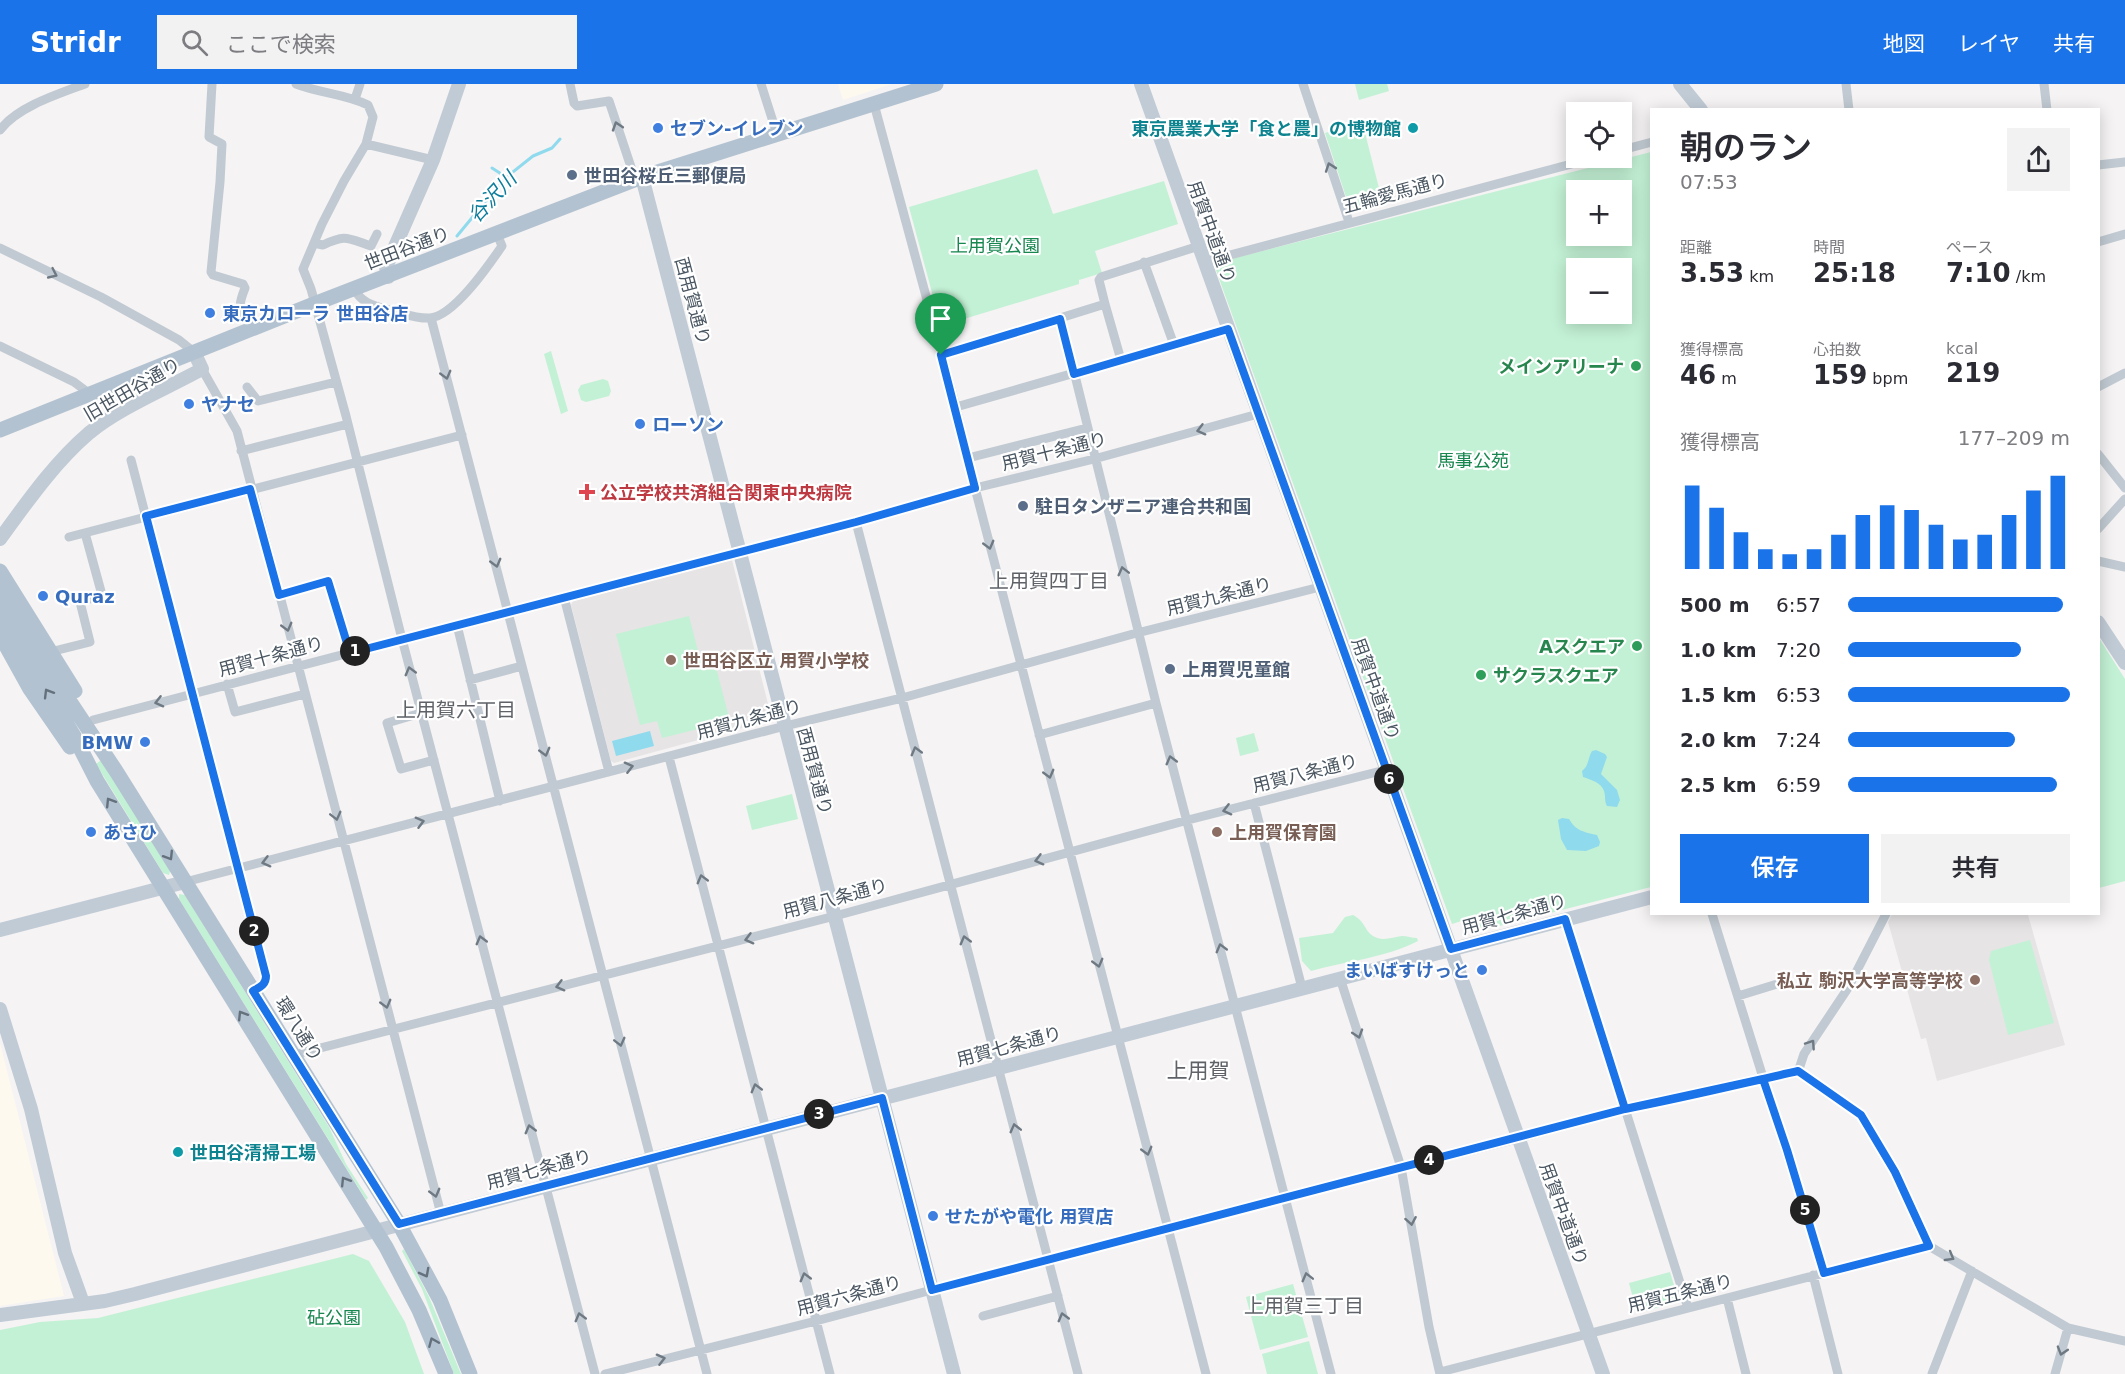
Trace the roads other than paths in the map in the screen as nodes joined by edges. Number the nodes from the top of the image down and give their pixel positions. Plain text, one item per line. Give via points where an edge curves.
1 (57, 84) edge
2 (85, 84) edge
3 (212, 84) edge
4 (296, 84) edge
5 (360, 84) edge
6 (459, 84) edge
7 (570, 84) edge
8 (761, 84) edge
9 (936, 84) edge
10 (1141, 84) edge
11 (1303, 84) edge
12 (1681, 84) edge
13 (1846, 84) edge
14 (2044, 84) edge
15 (57, 94) junction
16 (355, 99) junction
17 (874, 104) junction
18 (1699, 108) edge
19 (1849, 108) edge
20 (2047, 108) edge
21 (4, 119) edge
22 (0, 130) edge
23 (777, 134) junction
24 (1650, 143) edge
25 (366, 144) junction
26 (1632, 147) edge
27 (434, 160) junction
28 (2125, 162) edge
29 (1566, 165) edge
30 (2100, 165) edge
31 (642, 177) junction
32 (1349, 222) junction
33 (377, 234) dead end
34 (497, 234) junction
35 (2125, 234) edge
36 (2100, 241) edge
37 (314, 243) junction
38 (1198, 246) junction
39 (0, 248) edge
40 (1144, 262) junction
41 (1204, 262) junction
42 (388, 276) junction
43 (354, 289) junction
44 (314, 304) junction
45 (1106, 304) junction
46 (431, 318) junction
47 (1060, 319) junction
48 (255, 328) junction
49 (1228, 329) junction
50 (1174, 345) junction
51 (0, 346) edge
52 (194, 352) junction
53 (941, 355) junction
54 (1121, 360) junction
55 (202, 369) junction
56 (2125, 373) edge
57 (1074, 374) junction
58 (336, 382) junction
59 (2100, 386) edge
60 (247, 387) dead end
61 (90, 394) junction
62 (956, 407) junction
63 (1258, 414) junction
64 (348, 424) junction
65 (1087, 428) junction
66 (0, 430) edge
67 (462, 435) junction
68 (242, 451) junction
69 (2100, 457) edge
70 (968, 458) junction
71 (1094, 459) junction
72 (131, 460) dead end
73 (358, 462) junction
74 (975, 488) junction
75 (2125, 488) edge
76 (250, 489) junction
77 (2125, 499) edge
78 (146, 516) junction
79 (856, 522) junction
80 (2100, 527) edge
81 (85, 533) junction
82 (69, 537) dead end
83 (0, 539) edge
84 (739, 550) junction
85 (2100, 561) edge
86 (2125, 567) edge
87 (0, 571) edge
88 (1320, 587) junction
89 (0, 592) edge
90 (279, 595) junction
91 (564, 597) junction
92 (508, 611) junction
93 (0, 614) edge
94 (457, 625) junction
95 (2100, 625) edge
96 (1139, 633) junction
97 (0, 635) edge
98 (402, 639) junction
99 (50, 652) junction
100 (350, 653) junction
101 (2125, 663) edge
102 (1021, 664) junction
103 (298, 666) junction
104 (522, 666) junction
105 (470, 680) junction
106 (227, 684) junction
107 (193, 693) junction
108 (305, 694) junction
109 (902, 698) junction
110 (1156, 704) junction
111 (421, 713) junction
112 (93, 720) junction
113 (785, 726) junction
114 (1039, 735) junction
115 (669, 757) junction
116 (434, 760) junction
117 (1385, 770) junction
118 (116, 771) junction
119 (609, 772) junction
120 (97, 781) junction
121 (554, 786) junction
122 (500, 801) junction
123 (1254, 803) junction
124 (448, 814) junction
125 (1188, 820) junction
126 (343, 842) junction
127 (1069, 852) junction
128 (237, 869) junction
129 (185, 882) junction
130 (951, 883) junction
131 (163, 887) junction
132 (1650, 898) edge
133 (1712, 915) edge
134 (1885, 915) edge
135 (835, 916) junction
136 (1565, 919) junction
137 (0, 930) edge
138 (719, 946) junction
139 (1451, 949) junction
140 (603, 974) junction
141 (1340, 978) junction
142 (1786, 981) dead end
143 (1302, 988) junction
144 (253, 991) junction
145 (1738, 996) junction
146 (497, 1002) junction
147 (1236, 1005) junction
148 (0, 1009) edge
149 (392, 1029) junction
150 (1117, 1036) junction
151 (293, 1055) junction
152 (999, 1067) junction
153 (1798, 1071) junction
154 (1763, 1079) junction
155 (882, 1098) junction
156 (1625, 1109) junction
157 (766, 1128) junction
158 (1518, 1138) junction
159 (650, 1158) junction
160 (1401, 1167) junction
161 (545, 1186) junction
162 (1286, 1197) junction
163 (441, 1214) junction
164 (399, 1224) junction
165 (1167, 1227) junction
166 (376, 1230) junction
167 (1929, 1246) junction
168 (1048, 1259) junction
169 (1972, 1271) junction
170 (1824, 1273) junction
171 (1814, 1275) junction
172 (932, 1290) junction
173 (1058, 1296) junction
174 (1727, 1298) junction
175 (83, 1303) junction
176 (1688, 1308) junction
177 (0, 1315) edge
178 (983, 1316) dead end
179 (816, 1321) junction
180 (2068, 1328) junction
181 (1588, 1334) junction
182 (2125, 1341) edge
183 (701, 1349) junction
184 (1440, 1373) edge
185 (446, 1374) edge
186 (470, 1374) edge
187 (595, 1374) edge
188 (605, 1374) edge
189 (707, 1374) edge
190 (830, 1374) edge
191 (954, 1374) edge
192 (1078, 1374) edge
193 (1206, 1374) edge
194 (1331, 1374) edge
195 (1603, 1374) edge
196 (1746, 1374) edge
197 (1838, 1374) edge
198 (1932, 1374) edge
199 (2055, 1374) edge

1 - 15 street
2 - 15 street
3 - 48 street via 209,137 222,144 211,272 243,284 240,309
4 - 16 street
5 - 16 street
6 - 27 street
31 -> 7 street via 632,170 609,101 577,106
8 - 23 street
9 - 17 main road, 世田谷通り
10 - 38 street, 用賀中道通り
32 -> 11 street
12 - 18 street
13 - 19 street
14 - 20 street
15 - 21 street
16 - 25 street via 368,105 373,117
17 - 23 main road, 世田谷通り
17 - 53 street
21 - 22 street
23 - 31 main road, 世田谷通り
24 - 26 street
25 - 27 street
25 - 37 street
27 - 42 street via 386,267
28 - 30 street
29 - 32 street, 五輪愛馬通り
31 - 34 main road, 世田谷通り
31 - 84 street, 西用賀通り
32 - 41 street, 五輪愛馬通り
33 - 37 street via 371,246 347,237 323,245
34 - 42 main road, 世田谷通り
34 - 46 street via 502,246 490,264 464,295 444,313
35 - 36 street
37 - 44 street via 303,269
38 - 40 street
38 - 41 street, 用賀中道通り
39 -> 52 street via 101,297
40 - 45 street via 1101,277
40 - 50 street
41 - 49 street, 用賀中道通り
42 - 43 main road, 世田谷通り
43 - 44 main road, 世田谷通り
43 - 46 street via 367,304
44 - 48 main road, 世田谷通り
44 - 58 street
45 - 47 street
45 - 54 street
46 -> 67 street
47 - 53 street
47 - 57 street
48 - 52 main road, 世田谷通り
49 - 50 street
49 - 63 street, 用賀中道通り
50 - 54 street
51 - 61 street via 74,382
52 - 55 street, 旧世田谷通り
52 - 61 main road, 世田谷通り
53 - 62 street
54 - 57 street
55 - 68 street via 237,431
55 - 83 street, 旧世田谷通り via 90,433 53,469
56 - 59 street
57 - 62 street
57 - 65 street
58 - 60 street via 258,401
58 - 64 street
61 - 66 main road, 世田谷通り
62 - 70 street
63 -> 71 street, 用賀十条通り
63 - 88 street, 用賀中道通り
64 - 68 street
64 - 73 street
65 - 70 street
65 - 71 street
67 - 73 street
67 -> 92 street
68 - 76 street
69 - 75 street
70 - 74 street
71 - 74 street, 用賀十条通り
96 -> 71 street
72 - 78 street
73 - 76 street
73 - 98 street
74 - 79 street, 用賀十条通り
74 -> 102 street
76 - 78 street
76 - 90 street
77 - 80 street
78 - 81 street
78 - 107 street
79 - 84 street, 用賀十条通り
79 - 109 street
81 - 82 street
81 - 99 street via 102,595 80,602 90,642
84 - 91 street, 用賀十条通り
84 - 113 street, 西用賀通り
85 - 86 street
87 - 99 main road
88 - 96 street, 用賀九条通り
88 - 117 street, 用賀中道通り
89 - 118 main road, 環八通り
90 - 100 street via 328,581
90 -> 103 street
91 - 92 street, 用賀十条通り
91 - 119 street
92 - 94 street, 用賀十条通り
92 - 104 street
120 -> 93 main road
94 - 98 street, 用賀十条通り
94 - 105 street
95 - 101 street
96 - 102 street, 用賀九条通り
96 - 110 street
97 - 120 main road via 30,689
98 - 100 street, 用賀十条通り
111 -> 98 street
99 - 112 main road
100 - 103 street, 用賀十条通り
102 - 109 street, 用賀九条通り
102 - 114 street
103 - 106 street, 用賀十条通り
103 - 108 street
104 - 105 street
104 -> 121 street
105 - 122 street
106 - 107 street, 用賀十条通り
106 - 108 street via 235,712
107 -> 112 street, 用賀十条通り
107 - 128 street
108 -> 126 street
109 - 113 street, 用賀九条通り
130 -> 109 street
110 - 114 street
125 -> 110 street
111 - 116 street
111 - 116 street via 387,723 400,769
112 - 118 main road
113 - 115 street, 用賀九条通り
113 - 135 street, 西用賀通り
114 -> 127 street
119 -> 115 street, 用賀九条通り
138 -> 115 street
116 - 124 street
117 - 123 street, 用賀八条通り
117 - 139 street, 用賀中道通り
118 -> 129 main road, 環八通り
119 - 121 street, 用賀九条通り
131 -> 120 main road
121 - 122 street, 用賀九条通り
121 - 140 street
122 - 124 street, 用賀九条通り
123 -> 125 street, 用賀八条通り
123 - 143 street
126 -> 124 street, 用賀九条通り
146 -> 124 street
125 - 127 street, 用賀八条通り
147 -> 125 street
126 -> 128 street, 用賀九条通り
126 -> 149 street
127 -> 130 street, 用賀八条通り
127 -> 150 street
128 - 129 street, 用賀九条通り
128 - 144 street via 266,976 263,985
129 - 131 street
129 - 144 main road, 環八通り
130 - 135 street, 用賀八条通り
152 -> 130 street
131 - 137 street
166 -> 131 main road
132 - 136 street, 用賀七条通り
133 - 145 street
153 -> 134 street via 1804,1054 1848,988
135 -> 138 street, 用賀八条通り
135 - 155 street, 西用賀通り
136 - 139 street, 用賀七条通り
136 - 156 street
138 - 140 street, 用賀八条通り
157 -> 138 street
139 - 141 street, 用賀七条通り
139 - 158 street, 用賀中道通り
140 -> 146 street, 用賀八条通り
140 -> 159 street
141 - 143 street, 用賀七条通り
141 -> 160 street
142 - 145 street
143 - 147 street, 用賀七条通り
144 - 151 main road, 環八通り
145 - 154 street
146 - 149 street, 用賀八条通り
161 -> 146 street
147 - 150 street, 用賀七条通り
147 - 162 street
148 - 175 street via 31,1109 59,1231
149 - 151 street, 用賀八条通り
149 -> 163 street
150 - 152 street, 用賀七条通り
150 -> 165 street
151 - 164 main road, 環八通り
152 - 155 street, 用賀七条通り
168 -> 152 street
153 - 154 street, 用賀六条通り
153 - 167 street via 1861,1115 1895,1172
154 - 156 street, 用賀六条通り
154 - 170 street
155 - 157 street, 用賀七条通り
155 - 172 street, 西用賀通り
156 - 158 street, 用賀六条通り
156 - 176 street
157 - 159 street, 用賀七条通り
179 -> 157 street
158 - 160 street, 用賀六条通り
158 - 181 street, 用賀中道通り
159 - 161 street, 用賀七条通り
159 - 183 street
160 - 162 street, 用賀六条通り
160 -> 184 street
161 - 163 street, 用賀七条通り
187 -> 161 street
162 - 165 street, 用賀六条通り
194 -> 162 street
163 - 164 street, 用賀七条通り
164 - 166 street, 用賀七条通り
164 -> 186 main road, 環八通り via 440,1300
165 - 168 street, 用賀六条通り
165 - 193 street
166 - 175 street, 用賀七条通り via 105,1301
185 -> 166 main road via 419,1310
167 -> 169 street
167 - 170 street, 用賀五条通り
168 - 172 street, 用賀六条通り
168 - 173 street
169 - 180 street
169 - 198 street
170 - 171 street, 用賀五条通り
171 - 174 street, 用賀五条通り
171 - 197 street
172 - 179 street, 用賀六条通り
172 - 191 street, 西用賀通り
173 - 178 street
192 -> 173 street
174 - 176 street, 用賀五条通り
174 - 196 street
175 - 177 street, 用賀七条通り
176 - 181 street, 用賀五条通り
179 - 183 street, 用賀六条通り
179 - 190 street
180 - 182 street
180 -> 199 street
181 - 184 street, 用賀五条通り
181 - 195 street, 用賀中道通り
188 -> 183 street, 用賀六条通り
183 - 189 street

